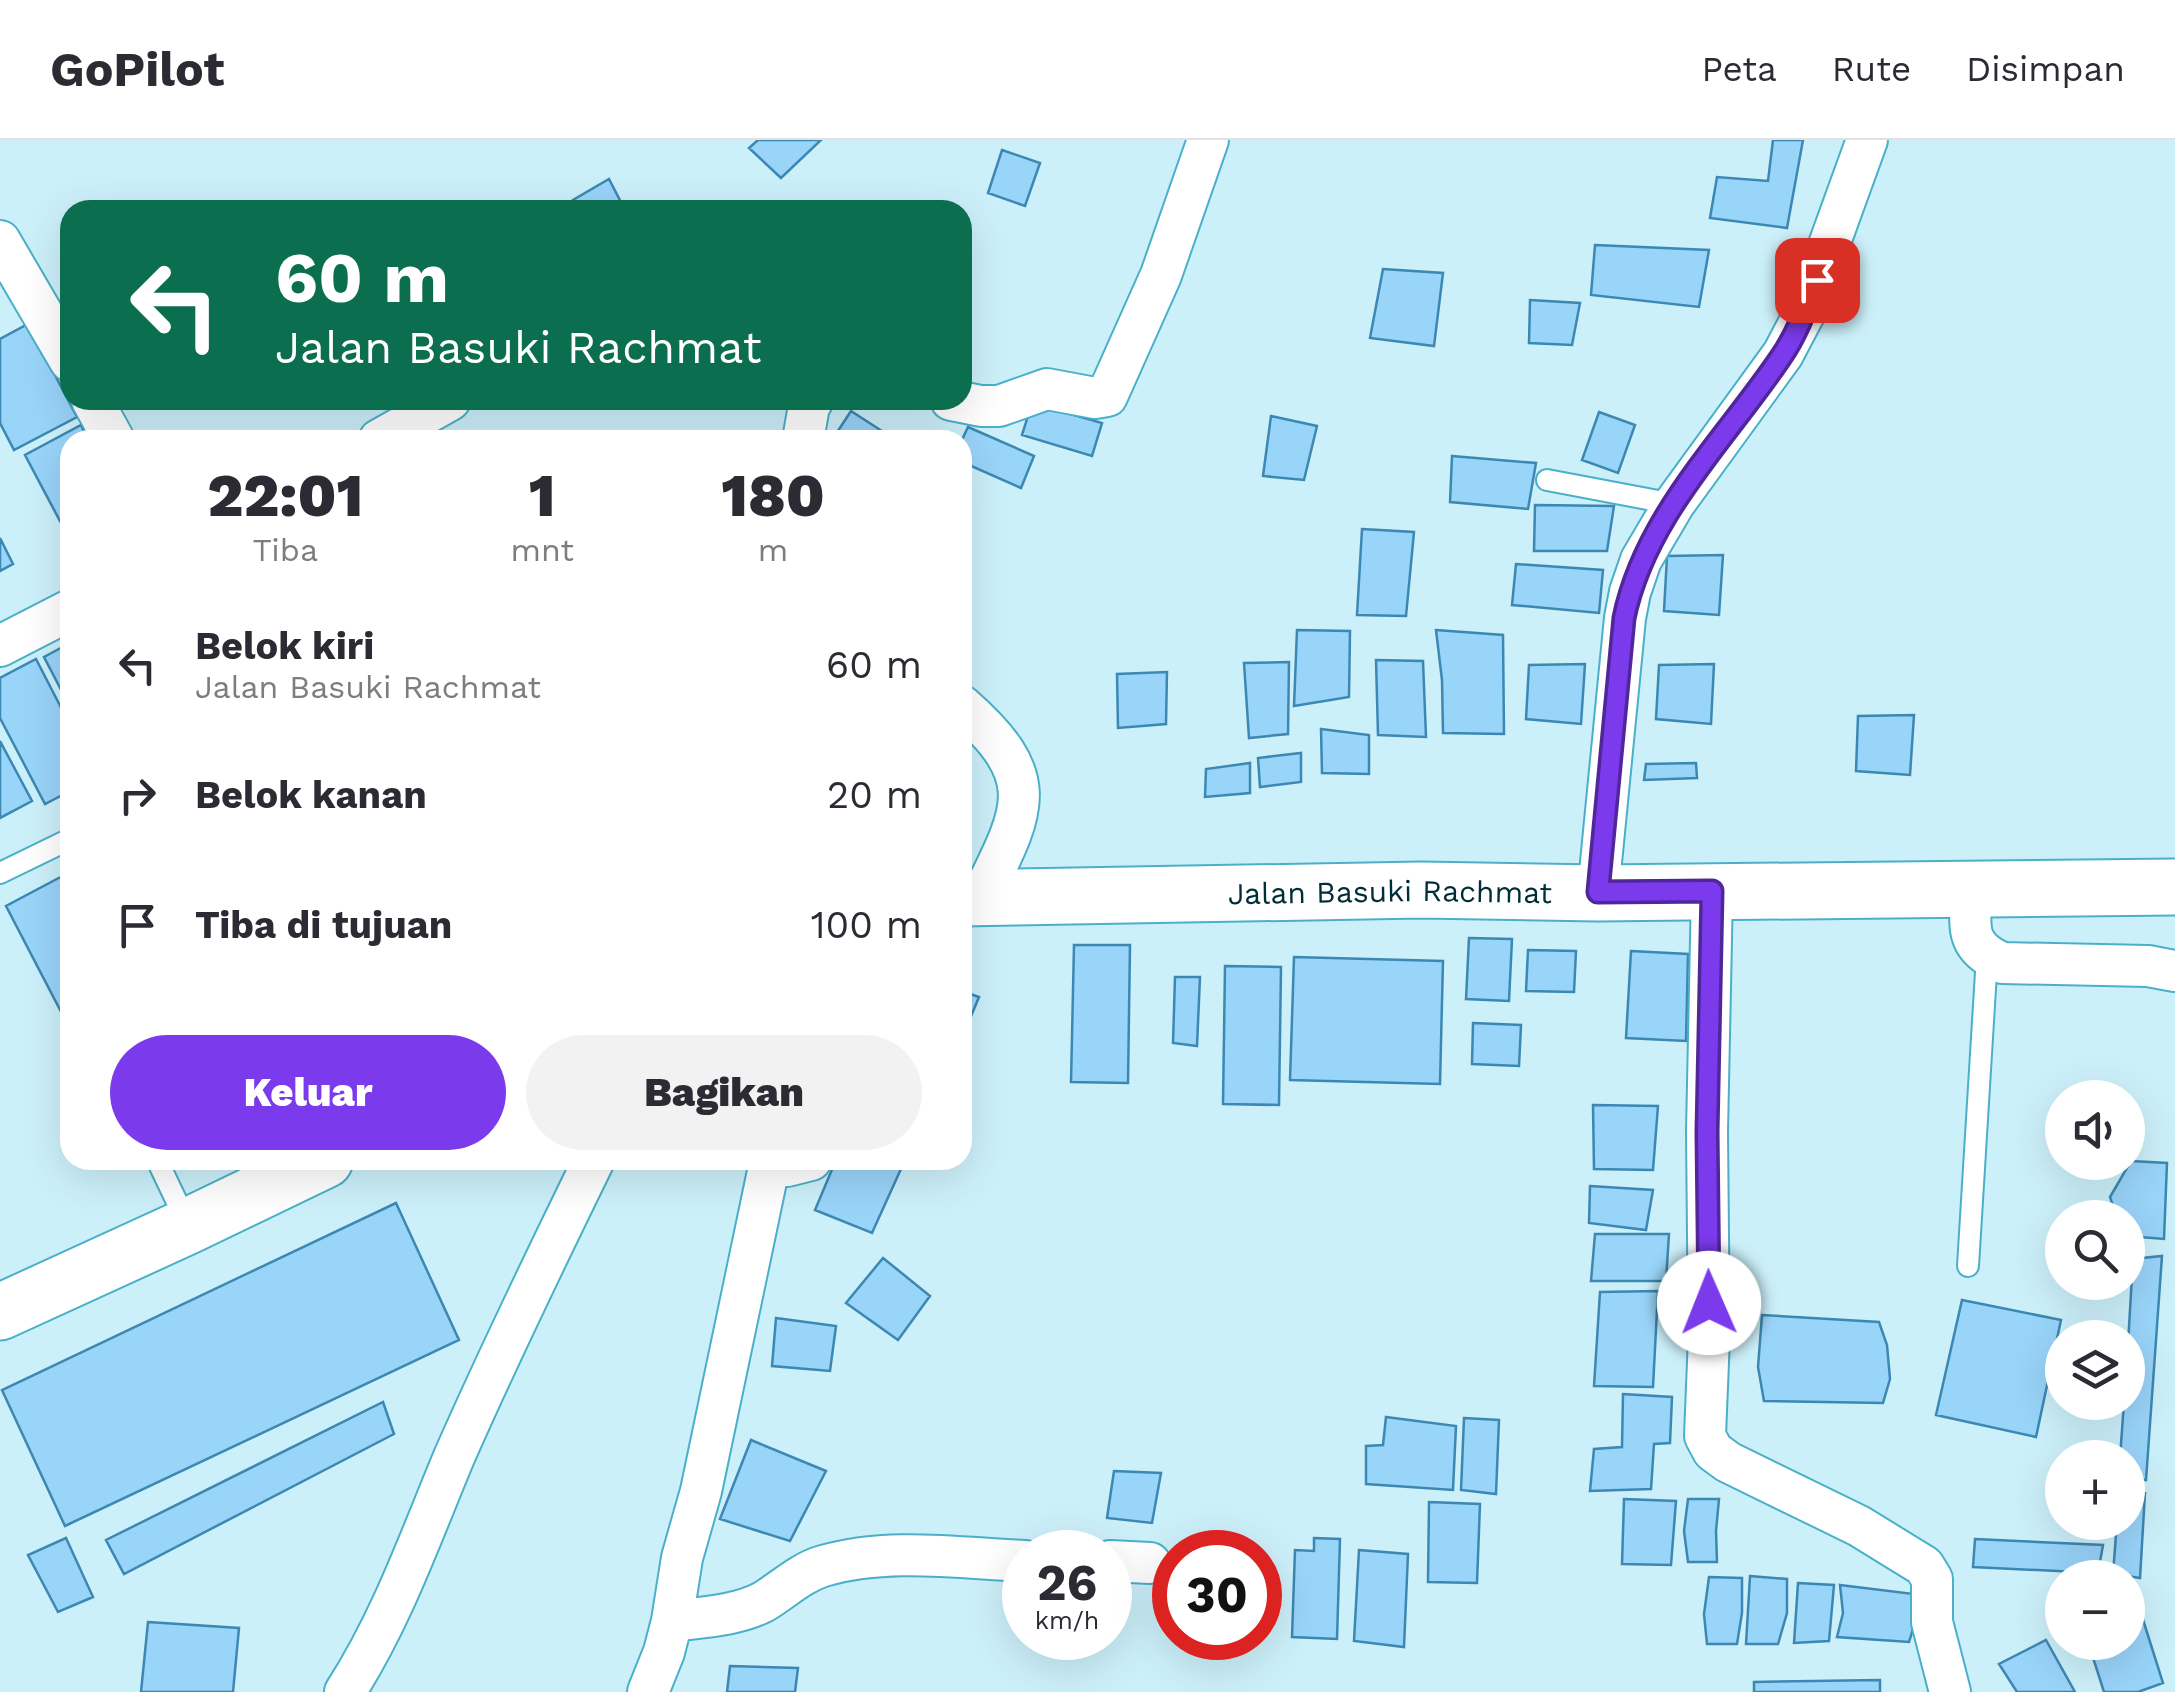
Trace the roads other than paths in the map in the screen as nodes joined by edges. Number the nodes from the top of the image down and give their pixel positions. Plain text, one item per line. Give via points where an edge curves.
1 (1208, 140) edge
2 (1867, 140) edge
3 (0, 241) edge
4 (12, 289) edge
5 (60, 349) edge
6 (972, 404) edge
7 (432, 410) edge
8 (397, 430) edge
9 (1547, 480) dead end
10 (1674, 504) junction
11 (60, 615) edge
12 (0, 646) edge
13 (972, 716) edge
14 (60, 844) edge
15 (0, 873) edge
16 (2175, 887) edge
17 (1972, 888) junction
18 (1712, 891) junction
19 (1598, 892) junction
20 (972, 897) edge
21 (1987, 956) junction
22 (2175, 971) edge
23 (162, 1170) edge
24 (304, 1170) edge
25 (589, 1170) edge
26 (766, 1170) edge
27 (188, 1226) junction
28 (1968, 1266) dead end
29 (0, 1312) edge
30 (1002, 1560) edge
31 (1132, 1562) edge
32 (1150, 1563) dead end
33 (672, 1621) junction
34 (345, 1692) edge
35 (648, 1692) edge
36 (1950, 1692) edge

1 - 6 street via 1161,274 1107,396 1047,390 999,406
2 - 10 street via 1784,354
3 - 4 street
4 - 5 street
7 - 8 street
9 - 10 lane
10 - 19 street via 1642,560 1627,605
11 - 12 street
13 - 20 street via 1010,758 1020,802 1006,848
14 - 15 lane
16 - 17 highway, Jalan Basuki Rachmat
17 - 18 highway, Jalan Basuki Rachmat
17 - 21 street via 1970,930
18 - 19 highway, Jalan Basuki Rachmat
18 - 36 street via 1705,1436 1728,1462 1924,1566 1932,1579 1932,1622
19 - 20 highway, Jalan Basuki Rachmat
21 - 22 street
21 - 28 lane
23 - 27 lane
24 - 27 highway
25 - 34 street via 385,1621
26 - 33 street
27 - 29 highway
30 - 33 street via 852,1559 813,1570 742,1611
31 - 32 street
33 - 35 street

